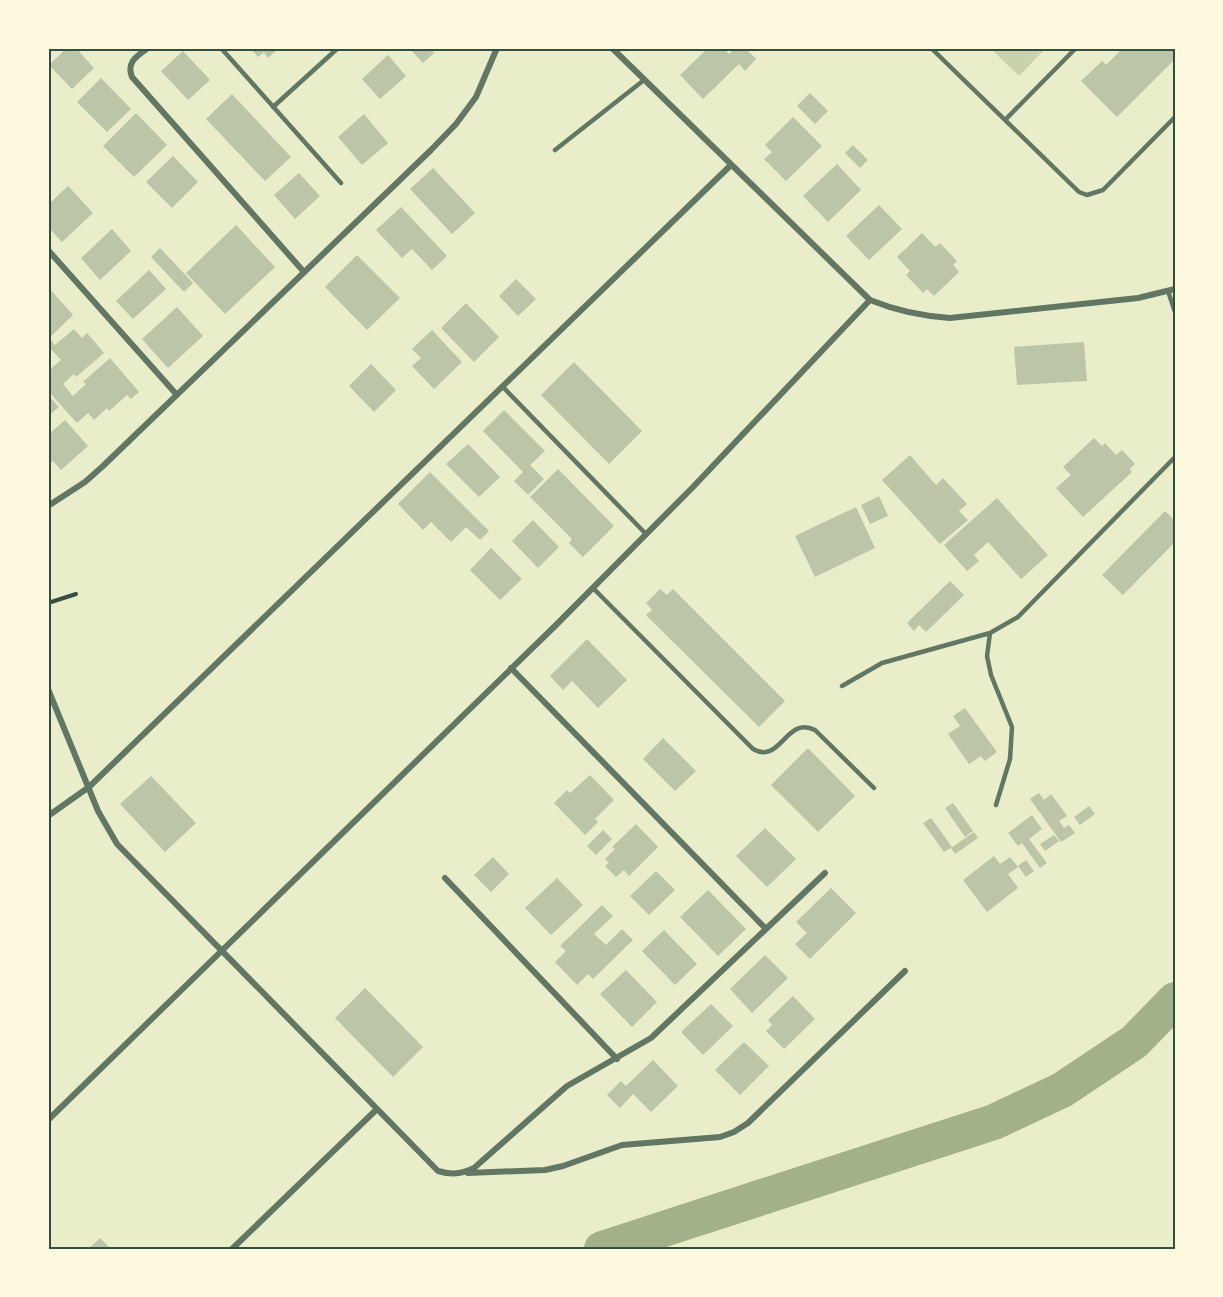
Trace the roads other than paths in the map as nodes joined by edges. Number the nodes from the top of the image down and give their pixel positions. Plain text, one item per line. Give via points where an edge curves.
1 (148, 48) edge
2 (220, 48) edge
3 (338, 48) edge
4 (498, 48) edge
5 (612, 48) edge
6 (931, 48) edge
7 (1076, 48) edge
8 (644, 80) junction
9 (273, 107) junction
10 (1175, 117) edge
11 (1005, 120) junction
12 (555, 150) dead end
13 (731, 165) junction
14 (341, 183) dead end
15 (48, 250) edge
16 (304, 272) junction
17 (1172, 290) edge
18 (870, 300) junction
19 (1175, 312) edge
20 (502, 386) junction
21 (177, 395) junction
22 (1175, 458) edge
23 (48, 506) edge
24 (646, 534) junction
25 (593, 588) junction
26 (990, 633) junction
27 (511, 668) junction
28 (842, 686) dead end
29 (48, 688) edge
30 (89, 787) junction
31 (873, 788) dead end
32 (996, 805) dead end
33 (48, 816) edge
34 (825, 873) dead end
35 (445, 878) dead end
36 (766, 929) junction
37 (220, 950) junction
38 (905, 971) dead end
39 (617, 1059) junction
40 (377, 1109) junction
41 (48, 1120) edge
42 (464, 1173) junction
43 (232, 1249) edge

1 - 16 street via 130,64 132,77
2 - 9 lane
3 - 9 lane
4 - 16 street via 476,97 456,124
5 - 8 street
6 - 11 lane
7 - 11 lane
8 - 12 lane
8 - 13 street
9 - 14 lane
10 - 11 lane via 1103,190 1087,195 1079,192
13 - 18 street
13 - 20 street
15 - 21 street
16 - 21 street
17 - 18 street via 1138,298 950,318 900,312
17 - 19 lane
18 - 24 street
20 - 24 lane
20 - 30 street
21 - 23 street via 85,482
22 - 26 lane via 1018,617
24 - 25 street
25 - 27 street
25 - 31 lane via 753,749 767,753 794,730 809,727
26 - 28 lane via 882,663
26 - 32 lane via 987,656 991,675 1012,727 1010,759
27 - 36 street
27 - 37 street
29 - 30 street
30 - 33 street
30 - 37 street via 117,844
34 - 36 street
35 - 39 street
36 - 39 street via 651,1038
37 - 40 street
37 - 41 street
38 - 42 street via 748,1123 734,1132 720,1137 622,1145 545,1170
39 - 42 street via 567,1086
40 - 42 street via 438,1171 450,1175
40 - 43 street

